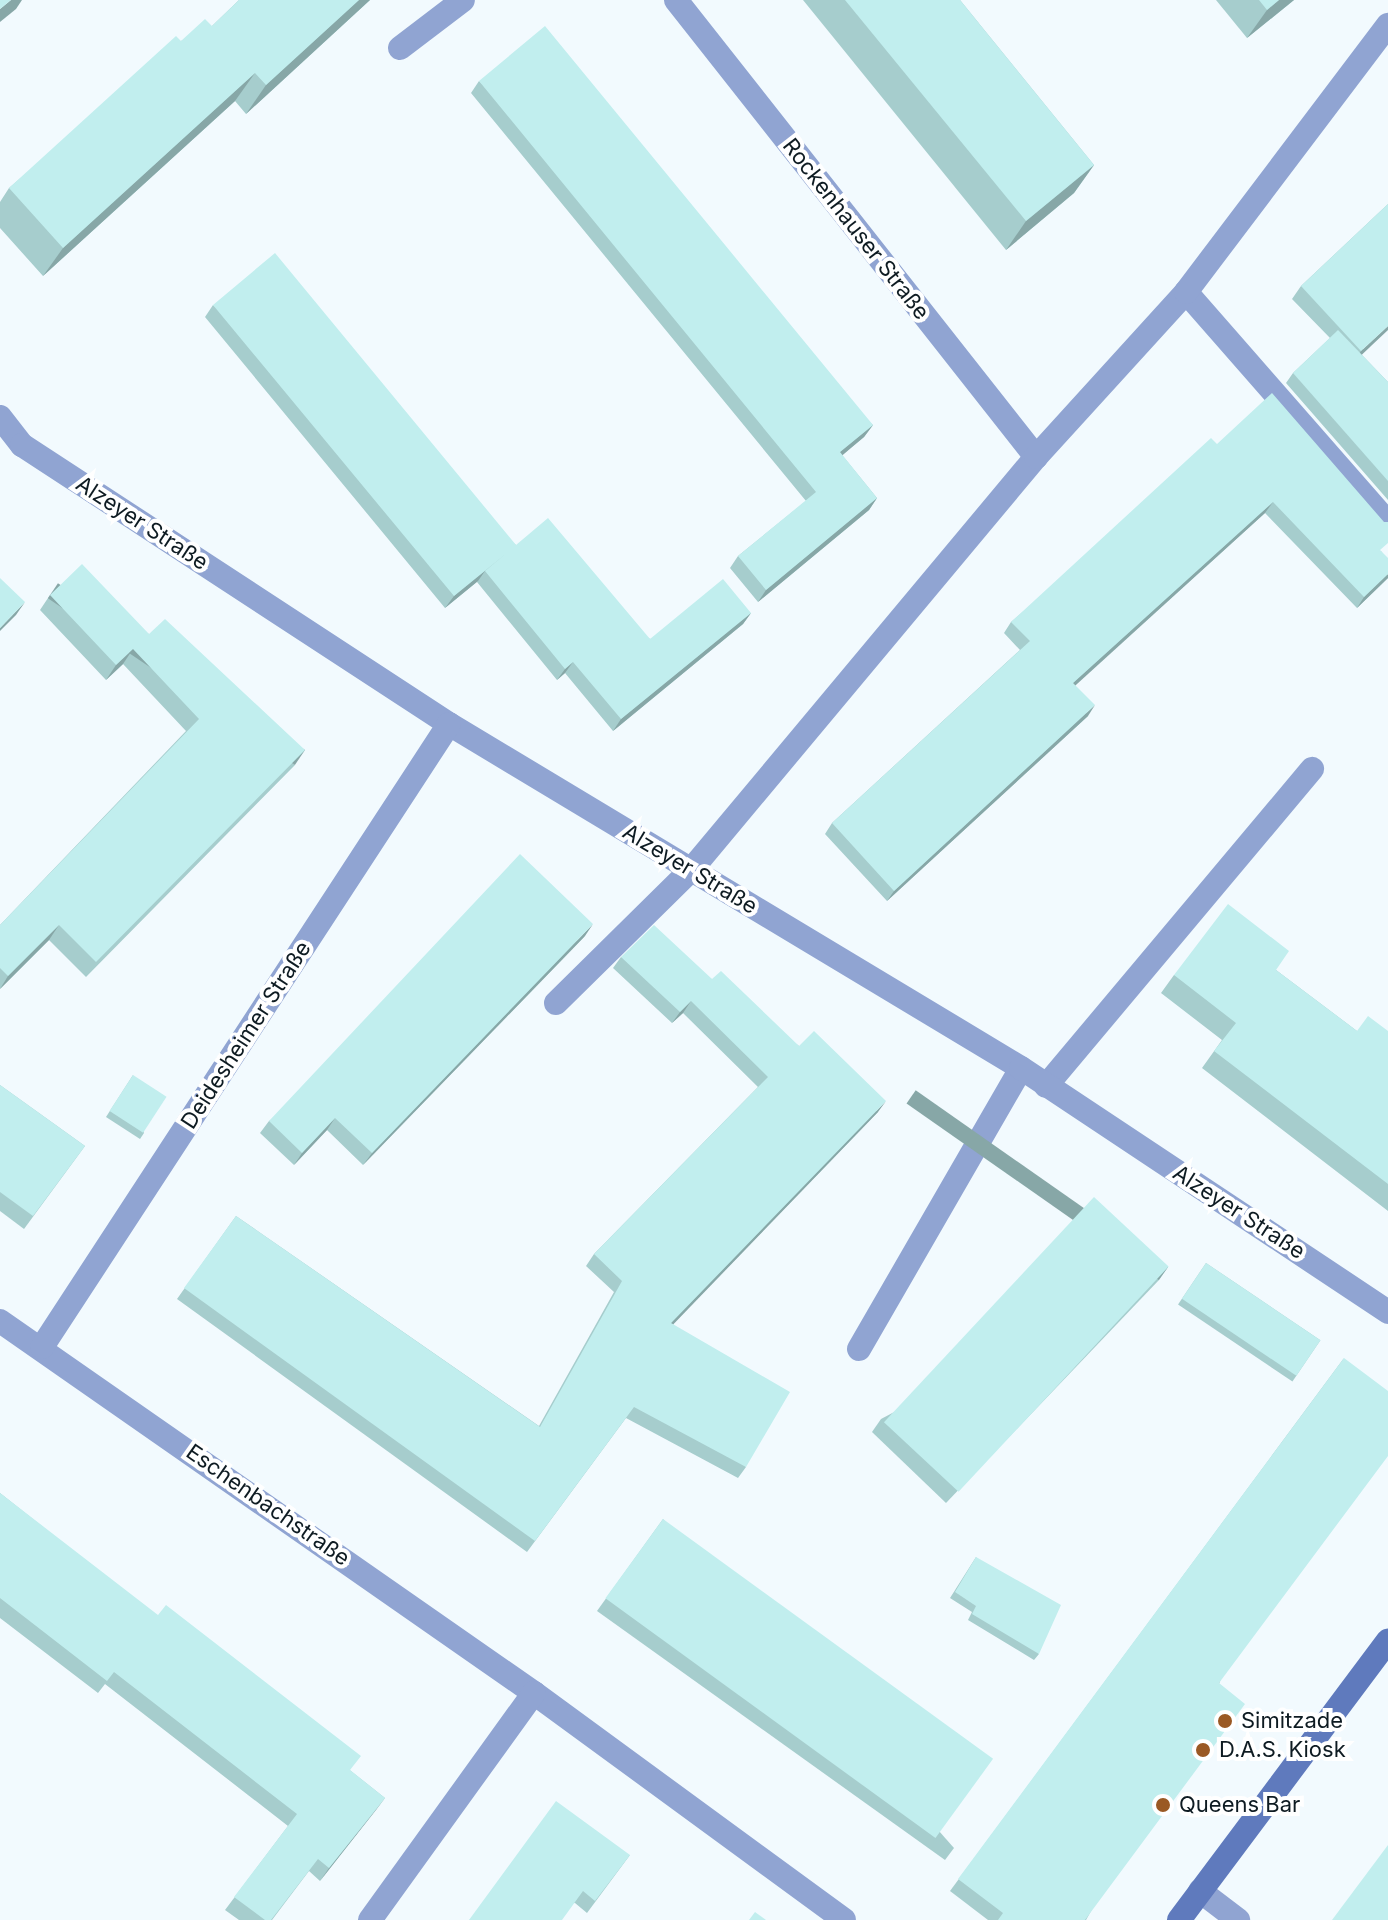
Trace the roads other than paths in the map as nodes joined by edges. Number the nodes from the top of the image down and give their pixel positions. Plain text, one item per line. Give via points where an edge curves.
1 (463, 0) edge
2 (676, 0) edge
3 (1388, 25) edge
4 (400, 48) dead end
5 (1186, 292) junction
6 (0, 417) edge
7 (1036, 457) junction
8 (1388, 523) edge
9 (449, 724) junction
10 (1312, 769) dead end
11 (691, 870) junction
12 (556, 1003) dead end
13 (1021, 1068) junction
14 (1046, 1086) junction
15 (1388, 1312) edge
16 (0, 1321) edge
17 (42, 1347) junction
18 (859, 1349) dead end
19 (1388, 1641) edge
20 (534, 1693) junction
21 (1200, 1891) junction
22 (370, 1920) edge
23 (844, 1920) edge
24 (1179, 1920) edge
25 (1238, 1920) edge

1 - 4 street
2 - 7 street, Rockenhauser Straße
3 - 5 street
5 - 7 street
5 - 8 street
6 - 9 street, Alzeyer Straße via 22,445
7 - 11 street
9 - 11 street, Alzeyer Straße
9 - 17 street, Deidesheimer Straße
10 - 14 street
11 - 12 street
11 - 13 street, Alzeyer Straße
13 - 14 street, Alzeyer Straße
13 - 18 street
14 - 15 street, Alzeyer Straße
16 - 17 street, Eschenbachstraße
17 - 20 street, Eschenbachstraße
19 - 21 street
20 - 22 street
20 - 23 street, Eschenbachstraße
21 - 24 street
21 - 25 street

